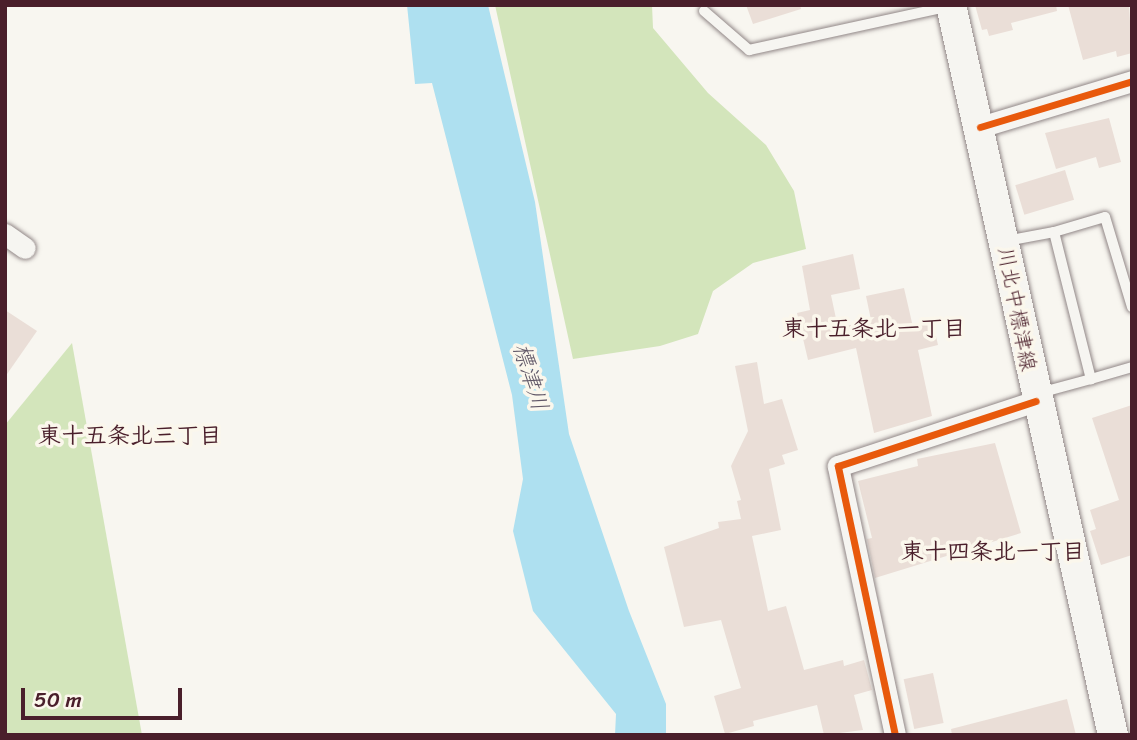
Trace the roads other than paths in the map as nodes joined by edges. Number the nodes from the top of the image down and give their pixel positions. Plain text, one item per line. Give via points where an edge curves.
1 (951, 6) edge
2 (704, 10) dead end
3 (1132, 81) edge
4 (980, 127) junction
5 (1054, 232) junction
6 (5, 234) edge
7 (1003, 242) junction
8 (25, 248) dead end
9 (1132, 307) edge
10 (1132, 367) edge
11 (1091, 379) junction
12 (1035, 398) junction
13 (895, 735) edge
14 (1113, 735) edge

1 - 2 lane via 749,50
1 - 4 main road, 川北中標津線
3 - 4 street
4 - 7 main road, 川北中標津線
5 - 7 lane
5 - 9 lane via 1105,217
5 - 11 lane
6 - 8 street
7 - 12 main road, 川北中標津線
10 - 11 lane
11 - 12 lane
12 - 13 street via 838,466
12 - 14 main road, 川北中標津線

